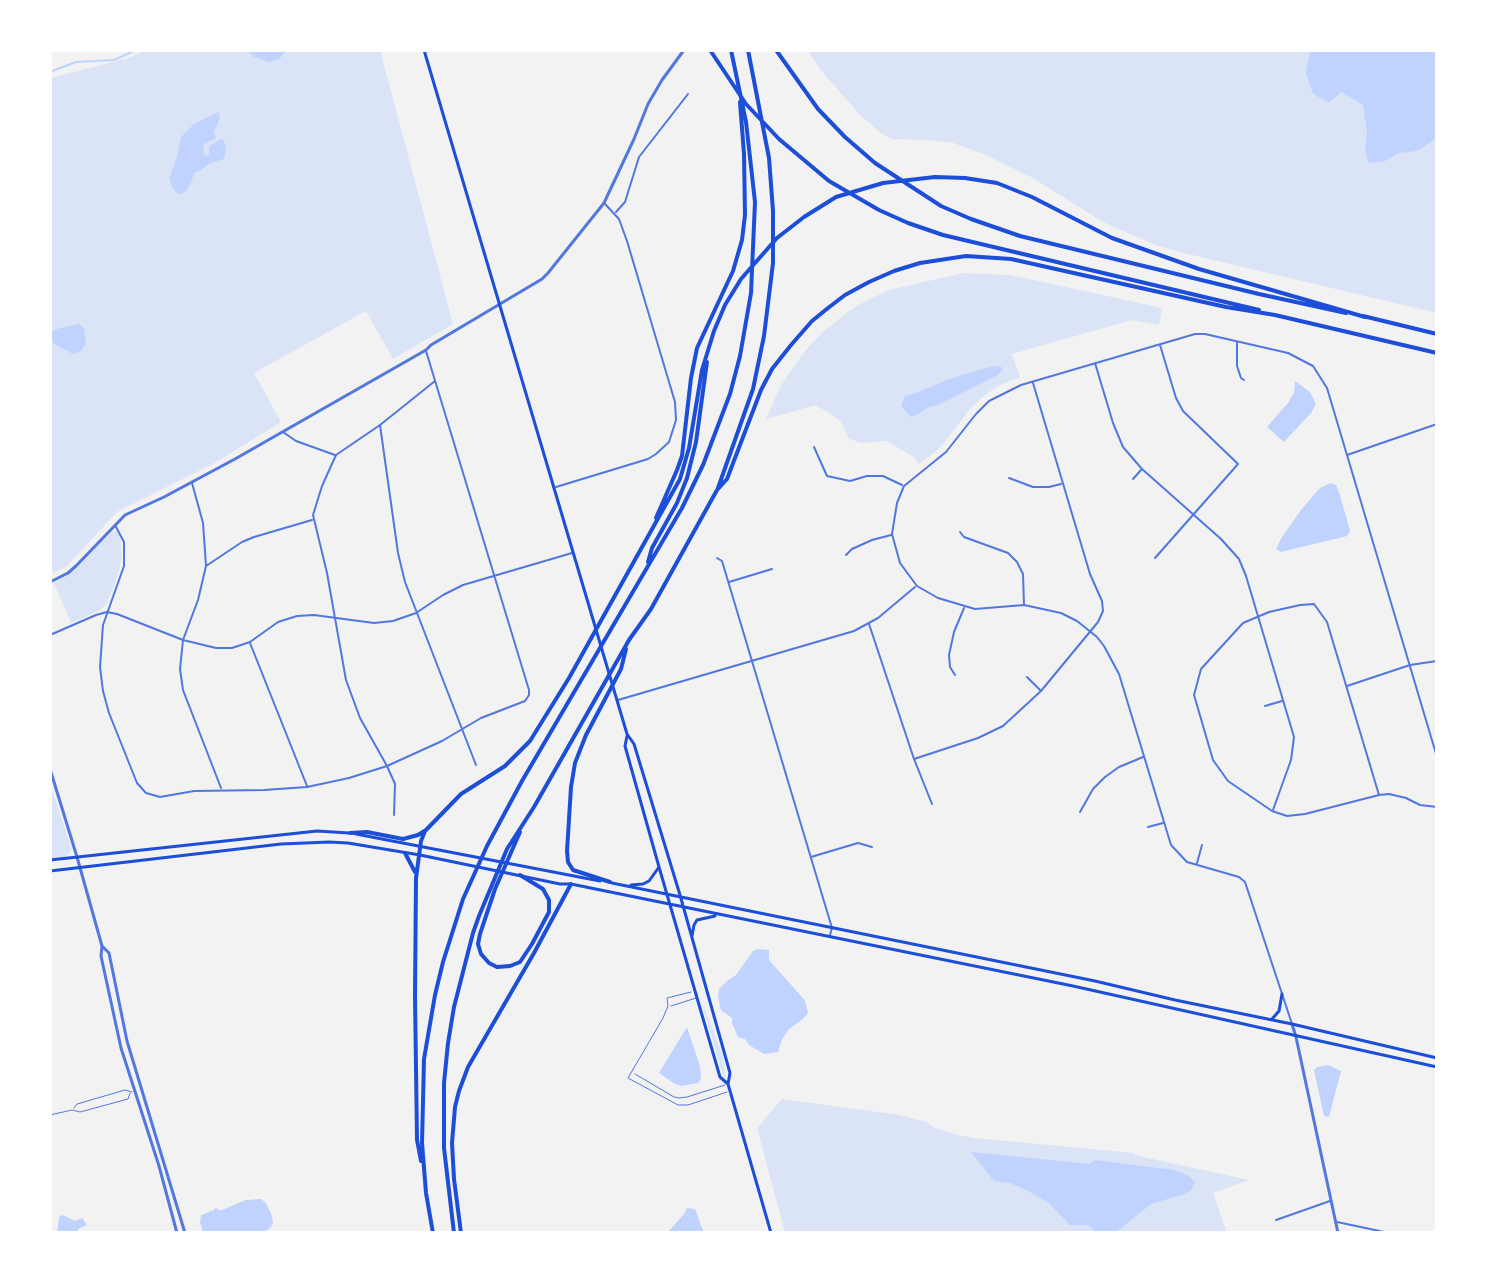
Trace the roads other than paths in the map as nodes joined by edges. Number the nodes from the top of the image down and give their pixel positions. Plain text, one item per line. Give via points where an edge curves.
1 (424, 50) edge
2 (684, 50) edge
3 (710, 50) edge
4 (731, 50) edge
5 (748, 50) edge
6 (776, 50) edge
7 (738, 80) junction
8 (688, 94) dead end
9 (604, 203) junction
10 (615, 213) junction
11 (498, 304) junction
12 (1275, 315) junction
13 (1365, 317) junction
14 (1437, 334) edge
15 (1237, 342) junction
16 (1160, 344) junction
17 (426, 350) junction
18 (1437, 353) edge
19 (707, 355) junction
20 (1095, 363) junction
21 (436, 380) junction
22 (1244, 380) dead end
23 (1033, 382) junction
24 (380, 425) junction
25 (1437, 425) edge
26 (282, 431) junction
27 (814, 447) dead end
28 (336, 455) junction
29 (1347, 455) junction
30 (1142, 469) junction
31 (1009, 478) dead end
32 (1133, 479) dead end
33 (192, 482) junction
34 (1063, 484) junction
35 (904, 486) junction
36 (553, 487) junction
37 (717, 490) junction
38 (1194, 515) junction
39 (314, 520) junction
40 (115, 524) junction
41 (960, 532) dead end
42 (892, 534) junction
43 (647, 539) junction
44 (573, 552) junction
45 (846, 555) dead end
46 (717, 558) dead end
47 (1155, 558) dead end
48 (206, 566) junction
49 (772, 569) dead end
50 (646, 570) junction
51 (494, 576) junction
52 (50, 582) edge
53 (728, 582) junction
54 (917, 586) junction
55 (1024, 605) junction
56 (965, 606) junction
57 (107, 612) junction
58 (416, 613) junction
59 (1259, 616) junction
60 (334, 618) junction
61 (869, 624) junction
62 (1091, 632) junction
63 (50, 635) edge
64 (183, 640) junction
65 (250, 642) junction
66 (628, 642) junction
67 (752, 661) junction
68 (1437, 661) edge
69 (1410, 665) junction
70 (955, 675) dead end
71 (1027, 677) dead end
72 (1346, 686) junction
73 (1041, 691) junction
74 (617, 700) junction
75 (1283, 701) junction
76 (1265, 706) dead end
77 (463, 729) junction
78 (627, 734) junction
79 (1145, 757) junction
80 (1437, 757) edge
81 (914, 759) junction
82 (476, 765) dead end
83 (387, 766) junction
84 (50, 769) edge
85 (307, 787) junction
86 (221, 789) junction
87 (1379, 795) junction
88 (932, 804) dead end
89 (1437, 807) edge
90 (1272, 811) junction
91 (1080, 812) dead end
92 (394, 815) dead end
93 (1164, 823) junction
94 (1148, 827) dead end
95 (426, 830) junction
96 (350, 833) junction
97 (1202, 845) dead end
98 (421, 847) junction
99 (872, 847) dead end
100 (405, 853) junction
101 (420, 855) junction
102 (77, 857) junction
103 (810, 857) junction
104 (50, 860) edge
105 (1197, 865) junction
106 (659, 867) junction
107 (80, 868) junction
108 (50, 871) edge
109 (552, 872) junction
110 (520, 875) junction
111 (416, 878) junction
112 (610, 882) junction
113 (571, 884) junction
114 (626, 885) junction
115 (492, 889) junction
116 (667, 893) junction
117 (680, 895) junction
118 (671, 906) junction
119 (684, 909) junction
120 (719, 915) junction
121 (832, 928) junction
122 (829, 937) junction
123 (692, 940) junction
124 (102, 946) junction
125 (695, 991) junction
126 (1282, 994) junction
127 (697, 997) junction
128 (668, 1006) junction
129 (1271, 1020) junction
130 (1292, 1024) junction
131 (1296, 1037) junction
132 (1437, 1058) edge
133 (1437, 1067) edge
134 (632, 1072) junction
135 (728, 1084) junction
136 (730, 1091) junction
137 (132, 1092) junction
138 (72, 1110) junction
139 (50, 1115) edge
140 (424, 1179) junction
141 (1331, 1201) junction
142 (1276, 1220) dead end
143 (1335, 1221) junction
144 (177, 1233) edge
145 (185, 1233) edge
146 (433, 1233) edge
147 (454, 1233) edge
148 (461, 1233) edge
149 (771, 1233) edge
150 (1338, 1233) edge
151 (1389, 1233) edge

1 - 11 main road
2 - 9 street via 646,107
3 - 12 highway via 746,104 790,150 844,191 908,223
4 - 7 highway
5 - 37 highway via 769,158 771,295 755,378
6 - 13 highway via 845,137 941,206 1020,236
7 - 43 highway via 744,154 742,240 697,348 682,456
7 - 50 highway via 755,202 746,326 730,394 703,465
8 - 10 street via 639,157 625,202
9 - 10 street
9 - 11 street via 548,273
10 - 36 street via 675,402 676,420 663,448 648,459
11 - 17 street
11 - 36 main road
12 - 18 highway
12 - 37 highway via 1000,258 966,256 894,271 845,295 791,345 761,390 727,479
13 - 14 highway
13 - 19 highway via 1112,238 997,183 935,177 883,183 836,197 777,238 731,295
15 - 16 street via 1205,334
15 - 22 street via 1237,366
15 - 29 street via 1288,353 1313,366 1327,388
16 - 20 street
16 - 38 street via 1183,411 1238,464
17 - 21 street
17 - 26 street
19 - 43 highway via 680,479
19 - 50 highway via 687,478
20 - 23 street
20 - 30 street via 1119,438
21 - 24 street
21 - 51 street
23 - 34 street
23 - 35 street via 989,401 946,452
24 - 28 street
24 - 58 street via 398,553
25 - 29 street
26 - 28 street
26 - 33 street
27 - 35 street via 827,476 850,481 883,476
28 - 39 street
29 - 69 street
30 - 32 street
30 - 38 street
31 - 34 street via 1033,487
33 - 40 street
33 - 48 street via 203,523
34 - 62 street via 1102,601 1103,611
35 - 42 street
36 - 44 main road
37 - 66 highway
38 - 47 street
38 - 59 street via 1239,559
39 - 48 street via 254,537
39 - 60 street
40 - 52 street via 76,566
40 - 57 street via 125,558
41 - 55 street via 1017,562
42 - 45 street
42 - 54 street via 900,563
43 - 95 highway via 530,741 505,766 461,794
44 - 51 street
44 - 74 main road
46 - 53 street
48 - 64 street
49 - 53 street
50 - 140 highway via 522,781 463,899 443,962 424,1059
51 - 58 street via 454,589
51 - 77 street via 529,695
53 - 67 street
54 - 56 street
54 - 61 street
55 - 56 street
55 - 62 street via 1061,613
56 - 70 street via 950,648
57 - 63 street
57 - 64 street
57 - 86 street via 100,649 103,691 137,783 160,797
58 - 60 street via 384,623
58 - 77 street
59 - 72 street via 1314,604 1327,622
59 - 75 street
59 - 90 street via 1238,626 1201,669 1194,695 1216,767
60 - 65 street via 287,618
60 - 83 street via 352,699
61 - 67 street
61 - 81 street
62 - 73 street
62 - 79 street via 1114,662
64 - 65 street via 223,649
64 - 86 street via 183,690
65 - 85 street
66 - 112 highway via 621,669 575,763 571,787 569,866
66 - 115 highway
67 - 74 street
67 - 103 street
68 - 69 street
69 - 72 street
69 - 80 street
71 - 73 street
72 - 87 street
73 - 81 street via 998,729
74 - 78 main road
75 - 76 street
75 - 90 street via 1293,752
77 - 82 street
77 - 83 street
78 - 106 main road via 625,746
78 - 117 main road
79 - 91 street via 1105,777
79 - 93 street
81 - 88 street
83 - 85 street
83 - 92 street via 395,784
84 - 102 street
85 - 86 street
87 - 89 street
87 - 90 street via 1305,814
93 - 94 street
93 - 105 street via 1171,845
95 - 96 highway via 408,838
95 - 98 highway
96 - 98 main road
96 - 102 main road via 317,831
97 - 105 street
98 - 101 highway
98 - 109 main road
99 - 103 street via 858,843
100 - 101 main road
100 - 107 main road via 315,842
100 - 111 highway
101 - 110 main road
101 - 111 highway
102 - 104 main road
102 - 107 street
103 - 121 street
105 - 126 street via 1245,882
106 - 114 main road via 649,881
106 - 116 main road
107 - 108 main road
107 - 124 street
109 - 112 main road
109 - 113 main road
110 - 113 main road
110 - 115 highway via 543,889 549,912 520,962 506,967 489,963 478,944
111 - 140 highway via 417,1140
112 - 114 main road
113 - 118 main road
113 - 148 highway via 459,1091 452,1143
114 - 116 main road
115 - 147 highway via 473,933 448,1043 444,1148
116 - 117 main road
116 - 118 main road
117 - 119 main road
117 - 121 main road
118 - 119 main road
118 - 125 main road
119 - 120 main road
119 - 123 main road
120 - 122 main road
120 - 123 main road via 697,920
121 - 122 street
121 - 129 main road
122 - 131 main road
123 - 135 main road via 730,1073
124 - 137 street
124 - 145 street via 109,953 127,1041
125 - 127 main road
125 - 128 lane via 667,998
126 - 129 main road
126 - 130 street
127 - 128 lane
127 - 135 main road via 720,1077
128 - 134 lane
129 - 130 main road
130 - 131 street
130 - 132 main road
131 - 133 main road
131 - 141 street
134 - 135 lane via 679,1098
134 - 136 lane via 628,1078 678,1105
135 - 136 main road
136 - 149 main road
137 - 138 lane via 77,1104
137 - 138 lane via 128,1099
137 - 144 street
138 - 139 lane
140 - 146 highway
141 - 142 street
141 - 143 street
143 - 150 street
143 - 151 street

